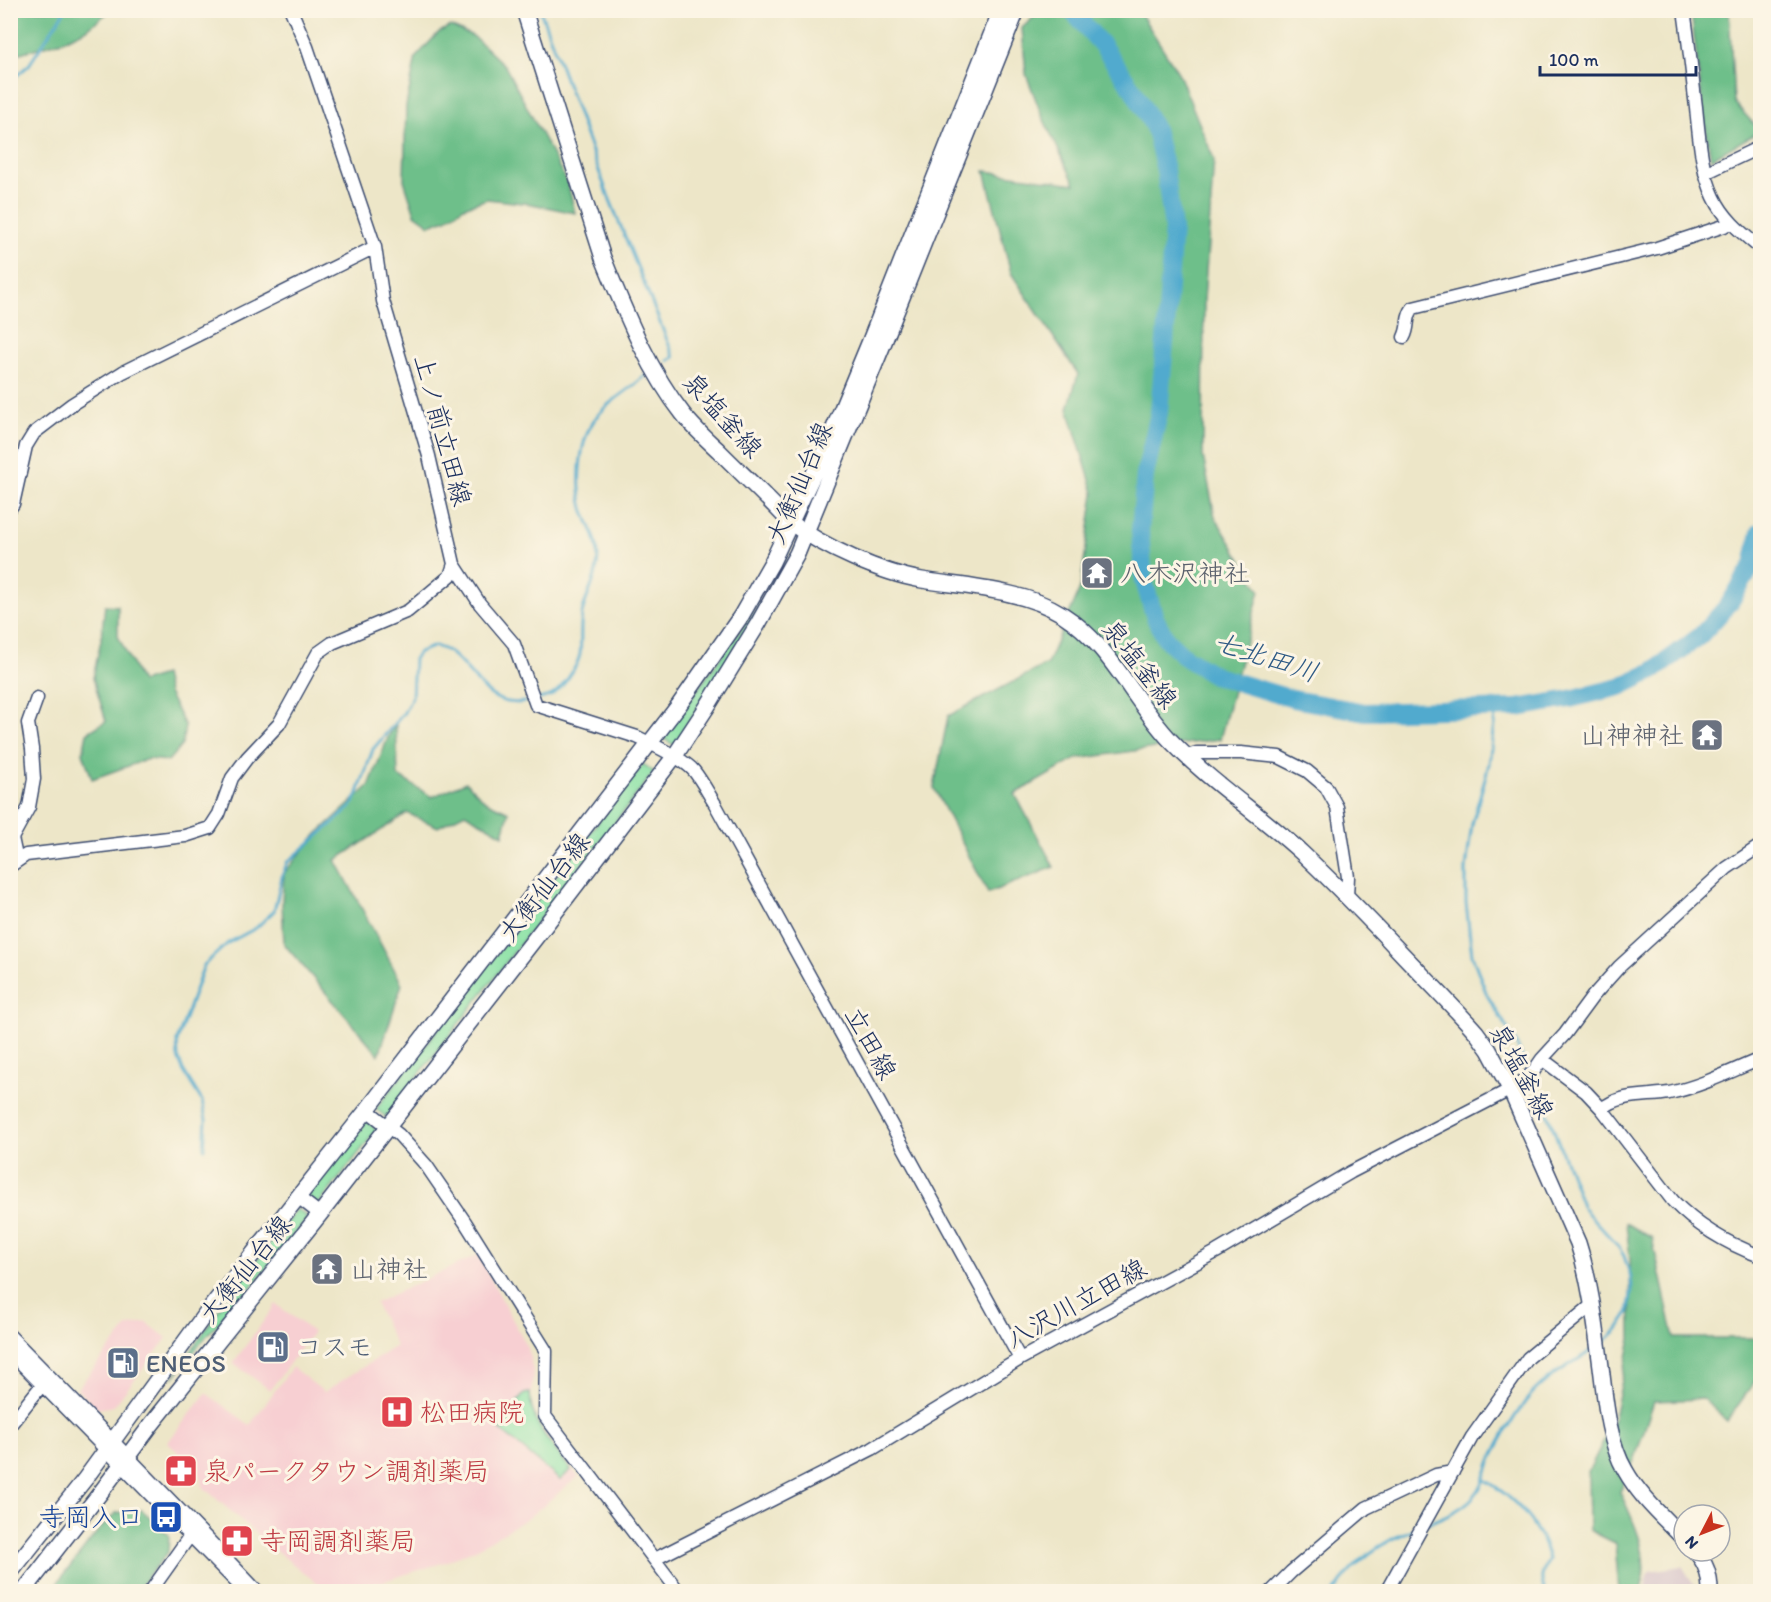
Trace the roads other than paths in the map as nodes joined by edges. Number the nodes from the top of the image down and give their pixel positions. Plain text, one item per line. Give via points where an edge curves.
1 (291, 10) edge
2 (525, 10) edge
3 (1001, 10) edge
4 (1017, 10) edge
5 (1684, 10) edge
6 (1761, 147) edge
7 (1705, 173) junction
8 (1730, 222) junction
9 (375, 247) junction
10 (1761, 248) edge
11 (1404, 337) dead end
12 (10, 508) edge
13 (790, 522) junction
14 (806, 534) junction
15 (454, 564) junction
16 (36, 698) dead end
17 (650, 743) junction
18 (1187, 756) junction
19 (674, 757) junction
20 (11, 838) edge
21 (1761, 846) edge
22 (14, 863) edge
23 (1347, 896) junction
24 (1761, 1059) edge
25 (1540, 1062) junction
26 (1514, 1087) junction
27 (1602, 1109) junction
28 (368, 1110) junction
29 (388, 1126) junction
30 (298, 1197) junction
31 (320, 1214) junction
32 (1761, 1256) edge
33 (1592, 1305) junction
34 (10, 1336) edge
35 (10, 1352) edge
36 (1020, 1359) junction
37 (42, 1385) junction
38 (10, 1425) edge
39 (110, 1446) junction
40 (124, 1460) junction
41 (1453, 1472) junction
42 (1672, 1527) edge
43 (194, 1531) junction
44 (655, 1559) junction
45 (1704, 1563) edge
46 (10, 1573) edge
47 (155, 1590) edge
48 (23, 1592) edge
49 (246, 1592) edge
50 (258, 1592) edge
51 (679, 1592) edge
52 (1271, 1592) edge
53 (1386, 1592) edge
54 (1710, 1592) edge

1 - 9 street, 上ノ前立田線 via 307,46
2 - 13 main road, 泉塩釜線 via 603,258 642,345 683,414
3 - 13 main road, 大衡仙台線 via 871,339
4 - 14 main road, 大衡仙台線
5 - 7 street
6 - 7 street
7 - 8 street via 1714,198
8 - 10 street
8 - 11 street via 1657,248 1413,308
9 - 12 street via 123,372 72,404 34,433 26,446
9 - 15 street, 上ノ前立田線 via 383,301 429,456
13 - 14 main road, 泉塩釜線
13 - 17 main road, 大衡仙台線 via 741,616
14 - 18 main road, 泉塩釜線 via 909,577 1000,591 1061,613 1107,653 1141,705
14 - 19 main road, 大衡仙台線 via 758,624
15 - 17 street, 上ノ前立田線 via 480,604 514,644 536,705
15 - 22 street via 450,576 408,611 332,643 318,653 279,724 232,778 210,828 185,836 26,855
16 - 20 street via 28,723 34,779 29,807
17 - 19 street, 上ノ前立田線
17 - 28 main road, 大衡仙台線
18 - 23 main road, 泉塩釜線
18 - 23 street via 1241,753 1279,757 1326,787 1337,807 1348,877
19 - 29 main road, 大衡仙台線
19 - 36 street, 立田線 via 694,771 715,804
20 - 22 street
21 - 25 street, 八沢川立田線 via 1726,868 1618,967
23 - 26 main road, 泉塩釜線 via 1476,1032
24 - 27 street via 1669,1093 1635,1096 1610,1102
25 - 26 street, 八沢川立田線
25 - 27 street via 1586,1092
26 - 33 main road, 泉塩釜線 via 1578,1243
26 - 36 street, 八沢川立田線 via 1351,1172 1216,1252
27 - 32 street via 1686,1215 1734,1246
28 - 29 street
28 - 30 main road, 大衡仙台線
29 - 31 main road, 大衡仙台線
29 - 44 street via 426,1165 546,1351 545,1416
30 - 31 street
30 - 39 main road, 大衡仙台線 via 203,1317
31 - 40 main road, 大衡仙台線
33 - 41 street via 1528,1358 1472,1437
33 - 42 main road, 泉塩釜線 via 1612,1437 1635,1489
34 - 39 street
35 - 37 street
36 - 44 street, 八沢川立田線 via 872,1449
37 - 38 street
37 - 39 street
39 - 40 street
39 - 46 main road, 大衡仙台線
40 - 43 street
40 - 48 main road, 大衡仙台線
41 - 52 street via 1436,1475 1366,1508
41 - 53 street
43 - 47 street
43 - 49 street
43 - 50 street
44 - 51 street
45 - 54 main road

